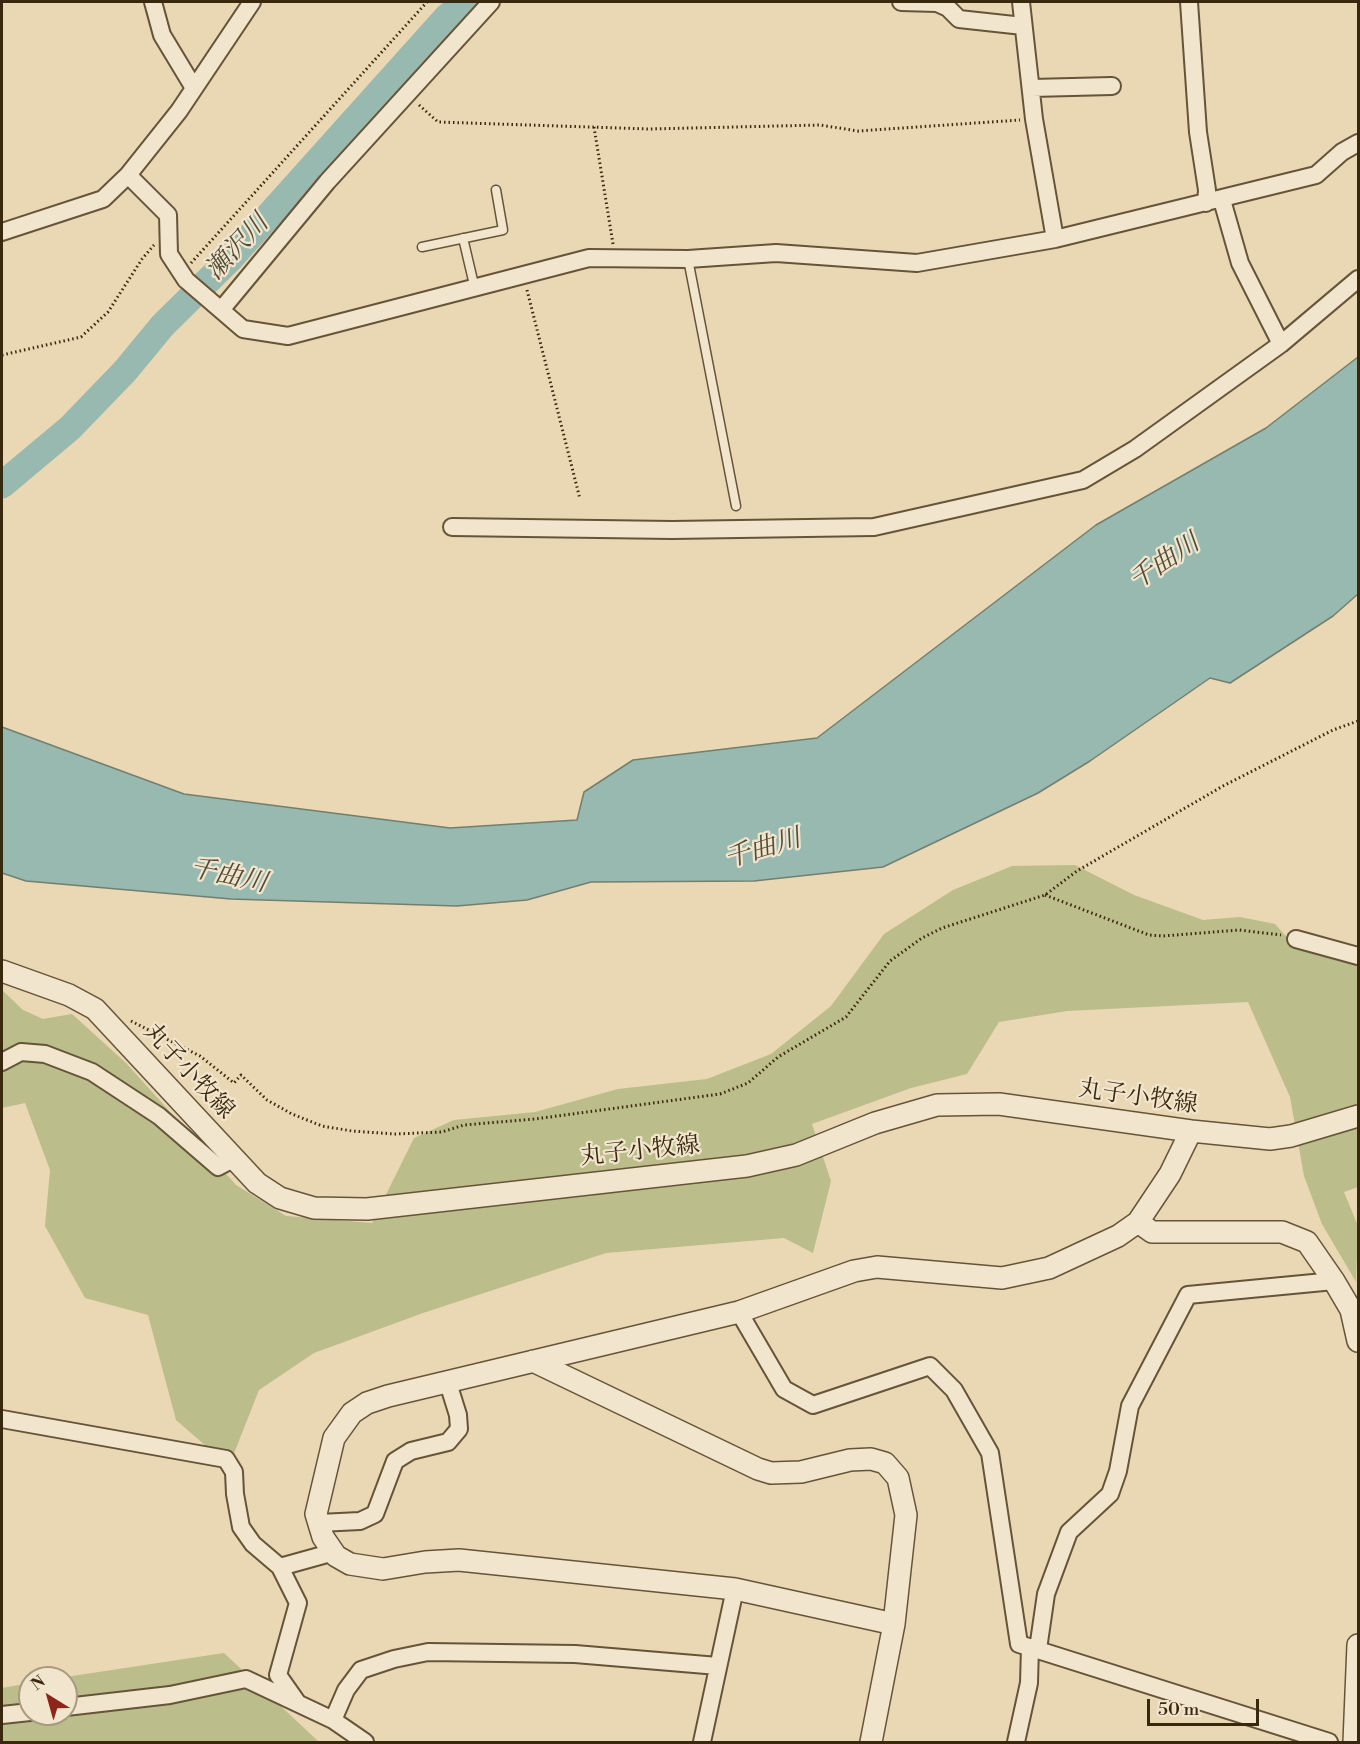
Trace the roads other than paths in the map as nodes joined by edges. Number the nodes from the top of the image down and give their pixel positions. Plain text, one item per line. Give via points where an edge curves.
1 (153, 2) edge
2 (252, 2) edge
3 (491, 2) edge
4 (901, 2) edge
5 (1021, 2) edge
6 (1189, 2) edge
7 (1023, 26) junction
8 (1112, 86) dead end
9 (194, 88) junction
10 (1032, 88) junction
11 (1359, 143) edge
12 (128, 175) junction
13 (496, 190) dead end
14 (1214, 201) junction
15 (2, 232) edge
16 (463, 238) junction
17 (1055, 238) junction
18 (422, 247) dead end
19 (688, 259) junction
20 (1359, 279) edge
21 (475, 289) junction
22 (216, 306) junction
23 (1281, 344) junction
24 (736, 506) dead end
25 (452, 528) dead end
26 (1296, 939) road end
27 (1358, 953) edge
28 (2, 971) edge
29 (2, 1062) edge
30 (1359, 1116) edge
31 (1191, 1131) junction
32 (233, 1159) junction
33 (1138, 1222) junction
34 (1334, 1281) junction
35 (739, 1312) junction
36 (1359, 1341) edge
37 (533, 1361) junction
38 (448, 1383) junction
39 (2, 1419) edge
40 (319, 1523) junction
41 (334, 1552) junction
42 (280, 1567) junction
43 (735, 1589) junction
44 (894, 1624) junction
45 (1359, 1645) edge
46 (1034, 1648) junction
47 (718, 1666) junction
48 (298, 1703) junction
49 (78, 1706) edge
50 (18, 1713) edge
51 (2, 1715) edge
52 (333, 1720) junction
53 (365, 1743) edge
54 (702, 1743) edge
55 (871, 1743) edge
56 (1016, 1743) edge
57 (1329, 1743) edge
58 (1354, 1743) edge

1 - 9 street via 162,35
2 - 9 street
3 - 22 street
4 - 7 street via 937,3 959,18
5 - 7 street
6 - 14 street via 1198,132 1207,190
7 - 10 street
8 - 10 street
9 - 12 street
10 - 17 street
11 - 14 street via 1316,175
12 - 15 street via 103,199
12 - 22 street via 168,215 169,254 184,277
13 - 16 lane via 503,230
14 - 17 street
14 - 23 street
16 - 18 lane
16 - 21 lane
17 - 19 street via 917,263 776,252
19 - 21 street via 589,258
19 - 24 lane
20 - 23 street
21 - 22 street via 288,336 243,329
23 - 25 street via 1135,450 1083,480 874,527
26 - 27 street
28 - 32 street, 丸子小牧線 via 69,994 95,1009
29 - 32 street via 21,1052 45,1054 92,1071 159,1116 218,1167
30 - 31 street, 丸子小牧線 via 1270,1139
31 - 32 street, 丸子小牧線 via 999,1104 937,1105 875,1123 772,1162 367,1209 314,1208 280,1198 257,1183
31 - 33 street via 1170,1174
33 - 34 street via 1152,1232 1282,1232 1307,1242
33 - 35 street via 1118,1236 1035,1273 1002,1278 877,1267 831,1278
34 - 36 street via 1350,1310
34 - 46 street via 1188,1295 1130,1406 1110,1494 1069,1532 1046,1594
35 - 37 street
35 - 46 street via 784,1389 813,1405 930,1366 954,1390 990,1453 1019,1644
37 - 38 street
37 - 44 street via 771,1473 801,1472 850,1460 885,1463 898,1478 906,1515
38 - 40 street via 367,1404 340,1425 316,1515
38 - 40 street via 459,1429 448,1442 411,1450 395,1461 375,1514 360,1521
39 - 42 street via 226,1459 234,1472 241,1527 253,1544
40 - 41 street
41 - 42 street
41 - 43 street via 350,1564 366,1568 459,1560
42 - 48 street via 298,1603 278,1675
43 - 44 street
43 - 47 street
44 - 55 street
45 - 58 street
46 - 56 street
46 - 57 street
47 - 52 street via 574,1654 428,1652 361,1670 346,1690
47 - 54 street
48 - 49 street via 246,1678 170,1695
48 - 52 street
50 - 51 street
52 - 53 street

